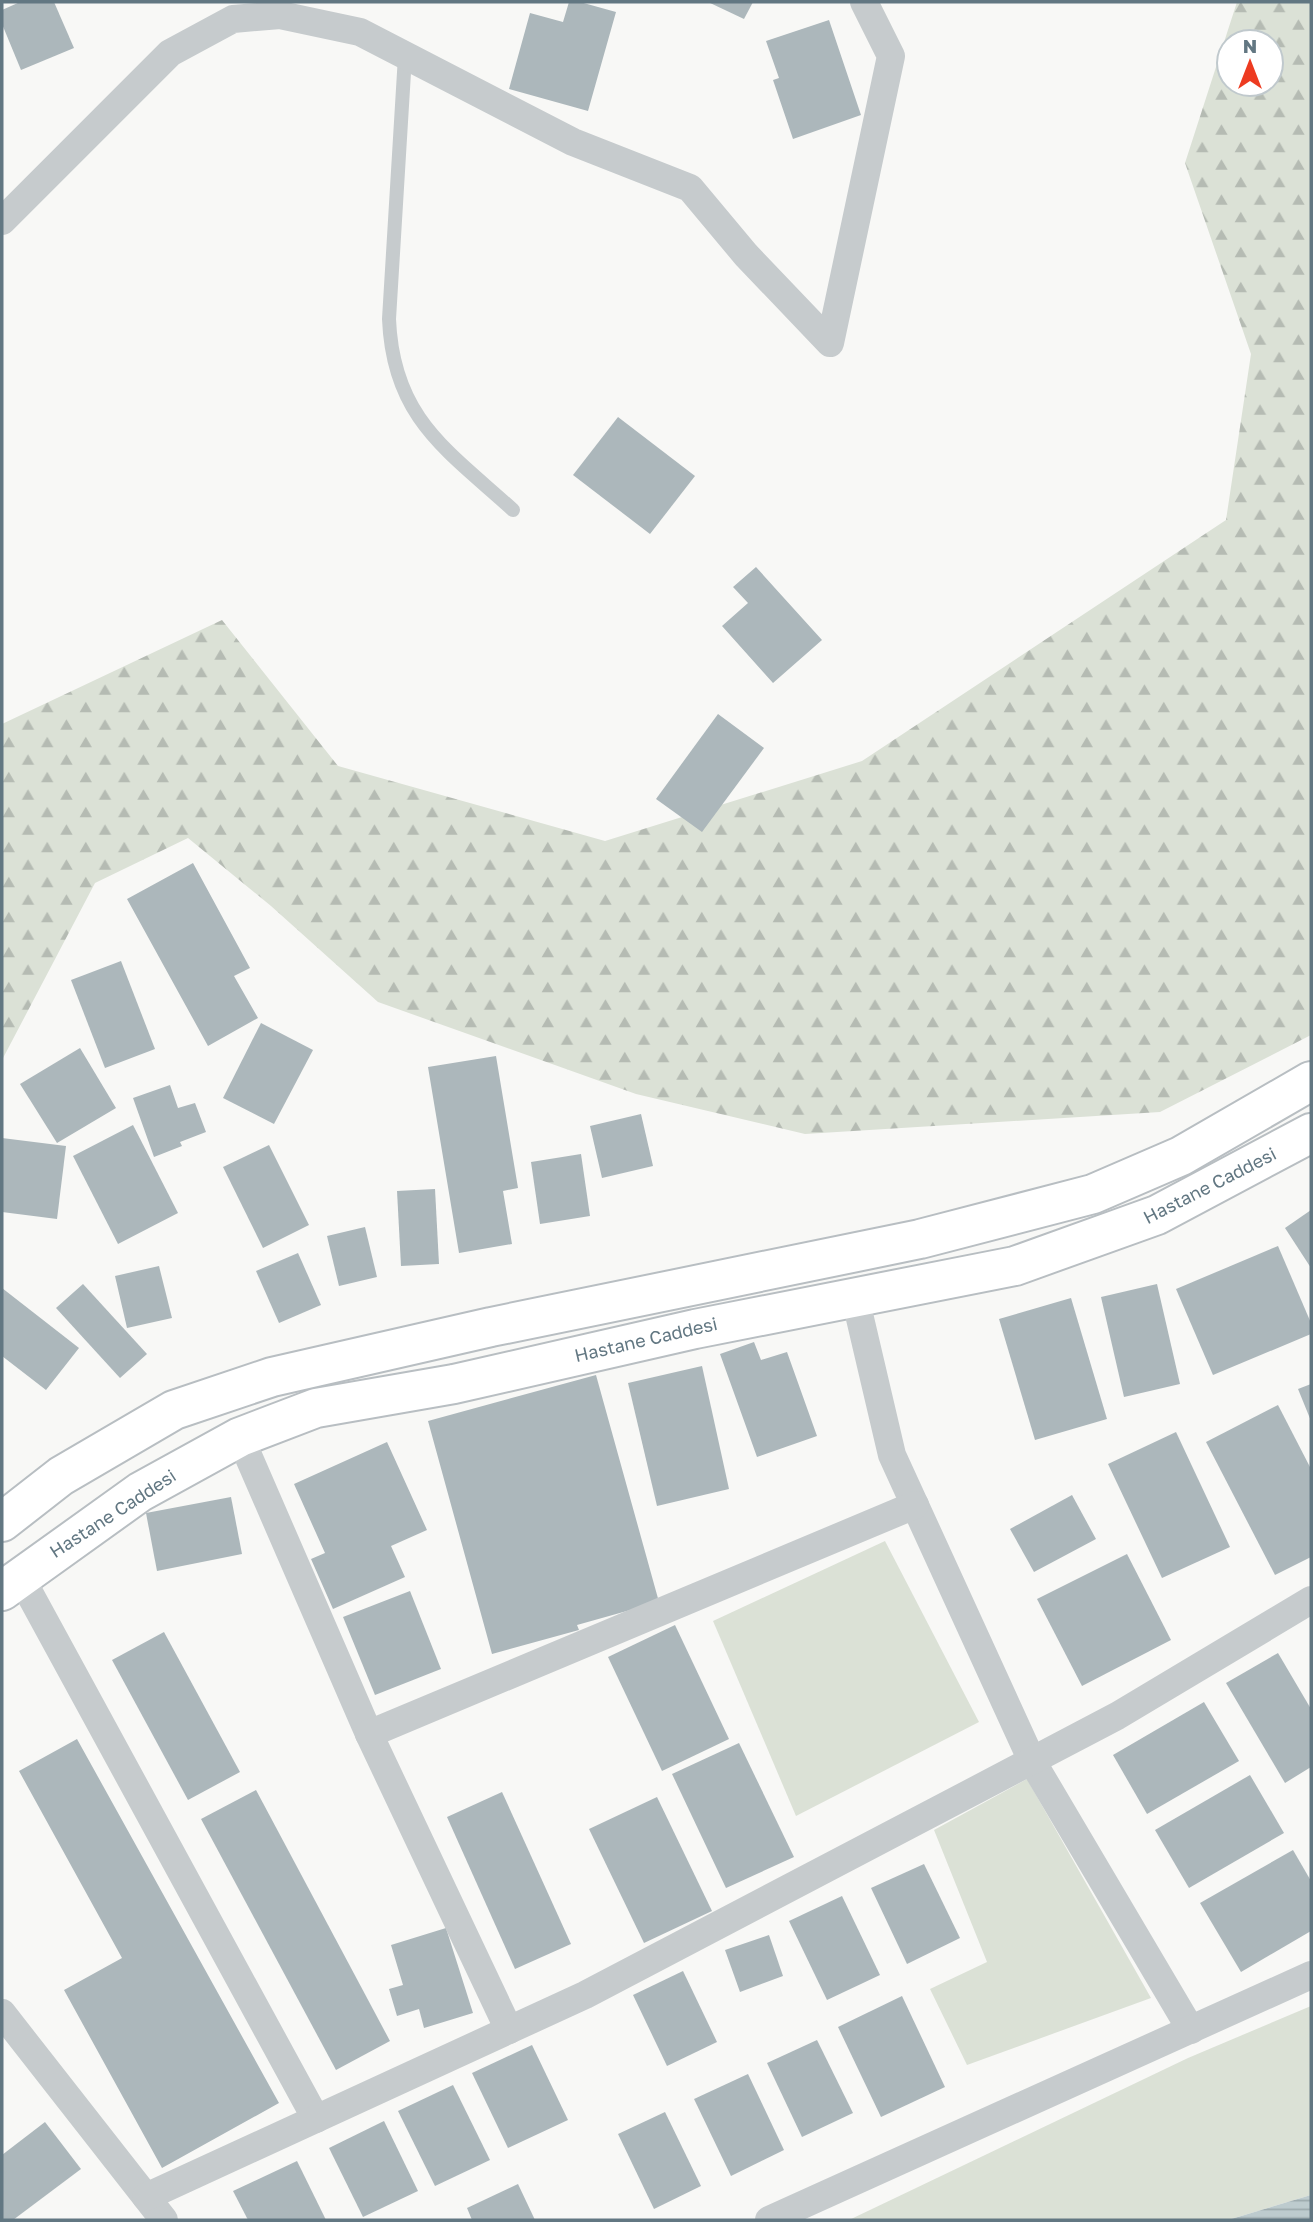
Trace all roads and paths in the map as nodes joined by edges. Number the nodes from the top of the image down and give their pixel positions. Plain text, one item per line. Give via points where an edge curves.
1 (864, 2) edge
2 (405, 56) junction
3 (2, 221) edge
4 (513, 510) dead end
5 (1311, 1081) edge
6 (1311, 1133) edge
7 (855, 1297) junction
8 (240, 1437) junction
9 (915, 1505) junction
10 (2, 1522) edge
11 (11, 1583) edge
12 (1311, 1600) edge
13 (369, 1734) junction
14 (1032, 1761) junction
15 (1311, 1975) edge
16 (3, 2016) edge
17 (509, 2030) junction
18 (1191, 2030) junction
19 (316, 2119) junction
20 (146, 2197) junction
21 (164, 2220) edge
22 (769, 2220) edge

1 - 2 street via 891,56 830,343 690,188 573,142
2 - 3 street via 360,32 281,15 233,19 170,53
2 - 4 lane via 389,319 395,368 415,415 430,434
5 - 10 main road via 1181,1156 1093,1194 920,1239 491,1327 260,1381 174,1410 61,1476
6 - 7 main road, Hastane Caddesi via 1157,1215 1015,1266
7 - 8 main road, Hastane Caddesi via 454,1384 316,1408
7 - 9 street via 892,1455
8 - 11 main road, Hastane Caddesi via 140,1492
8 - 13 street
9 - 13 street
9 - 14 street
11 - 19 street
12 - 14 street via 1117,1716
13 - 17 street
14 - 17 street via 585,1995
14 - 18 street
15 - 18 street
16 - 20 street
17 - 19 street
18 - 22 street
19 - 20 street
20 - 21 street

